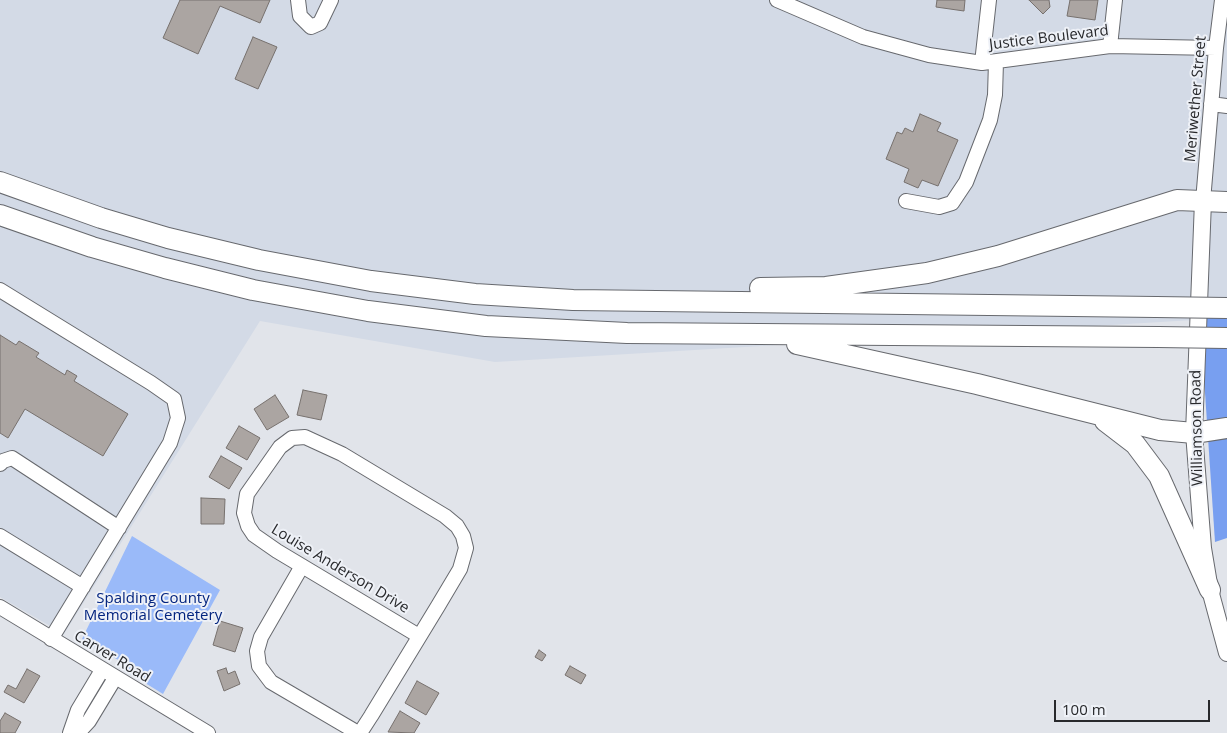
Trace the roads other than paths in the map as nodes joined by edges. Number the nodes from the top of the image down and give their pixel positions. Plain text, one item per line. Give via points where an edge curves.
1 (298, 0) edge
2 (331, 0) edge
3 (777, 0) edge
4 (989, 0) edge
5 (1115, 0) edge
6 (1222, 0) edge
7 (1110, 46) junction
8 (1216, 48) junction
9 (996, 62) junction
10 (982, 63) junction
11 (1211, 104) junction
12 (1227, 106) edge
13 (0, 182) edge
14 (906, 201) dead end
15 (1203, 201) junction
16 (1227, 202) edge
17 (0, 216) edge
18 (0, 290) edge
19 (573, 300) junction
20 (1227, 308) edge
21 (750, 335) junction
22 (1227, 338) edge
23 (1095, 414) junction
24 (1227, 428) edge
25 (1194, 433) junction
26 (0, 464) edge
27 (120, 528) junction
28 (0, 536) edge
29 (302, 566) junction
30 (83, 587) junction
31 (1210, 590) junction
32 (0, 607) edge
33 (419, 636) junction
34 (51, 639) junction
35 (1227, 653) edge
36 (102, 670) junction
37 (115, 678) junction
38 (70, 733) edge
39 (78, 733) edge
40 (208, 733) edge
41 (359, 733) edge

1 - 2 street via 300,16 311,27 320,23
3 - 10 street, Justice Boulevard via 863,38 929,55
4 - 10 street
5 - 7 street
6 - 8 street, Meriwether Street
7 - 8 street, Justice Boulevard
7 - 9 street, Justice Boulevard
8 - 11 street, Meriwether Street
9 - 10 street, Justice Boulevard
9 - 14 street via 990,120 966,182 952,203 938,207
11 - 12 street
11 - 15 street, Meriwether Street
13 - 19 highway via 101,218 259,260 371,281 475,294
15 - 16 highway
15 - 19 highway via 1177,200 998,256 928,273 826,287 678,289
15 - 25 main road, Williamson Road
17 - 21 highway via 165,268 253,290 368,311 537,330
18 - 27 street via 174,399 178,418 170,443
19 - 20 highway, bridge
21 - 22 highway, bridge
21 - 23 highway via 877,361
23 - 25 highway via 1160,430
23 - 31 highway via 1122,432 1159,476
24 - 25 highway
25 - 31 main road, Williamson Road via 1203,548
26 - 27 street via 12,458
27 - 30 street
28 - 30 street
29 - 33 street, Louise Anderson Drive
29 - 33 street, Louise Anderson Drive via 254,535 244,513 247,494 280,447 292,438 305,436 342,454 445,516 463,536 466,548 460,569
29 - 41 street via 260,637 257,651 259,666 271,682
30 - 34 street
31 - 35 main road, Williamson Road
32 - 34 street, Carver Road
33 - 41 street, Louise Anderson Drive
34 - 36 street, Carver Road
36 - 37 street, Carver Road
36 - 38 street via 78,710
37 - 39 street
37 - 40 street, Carver Road

